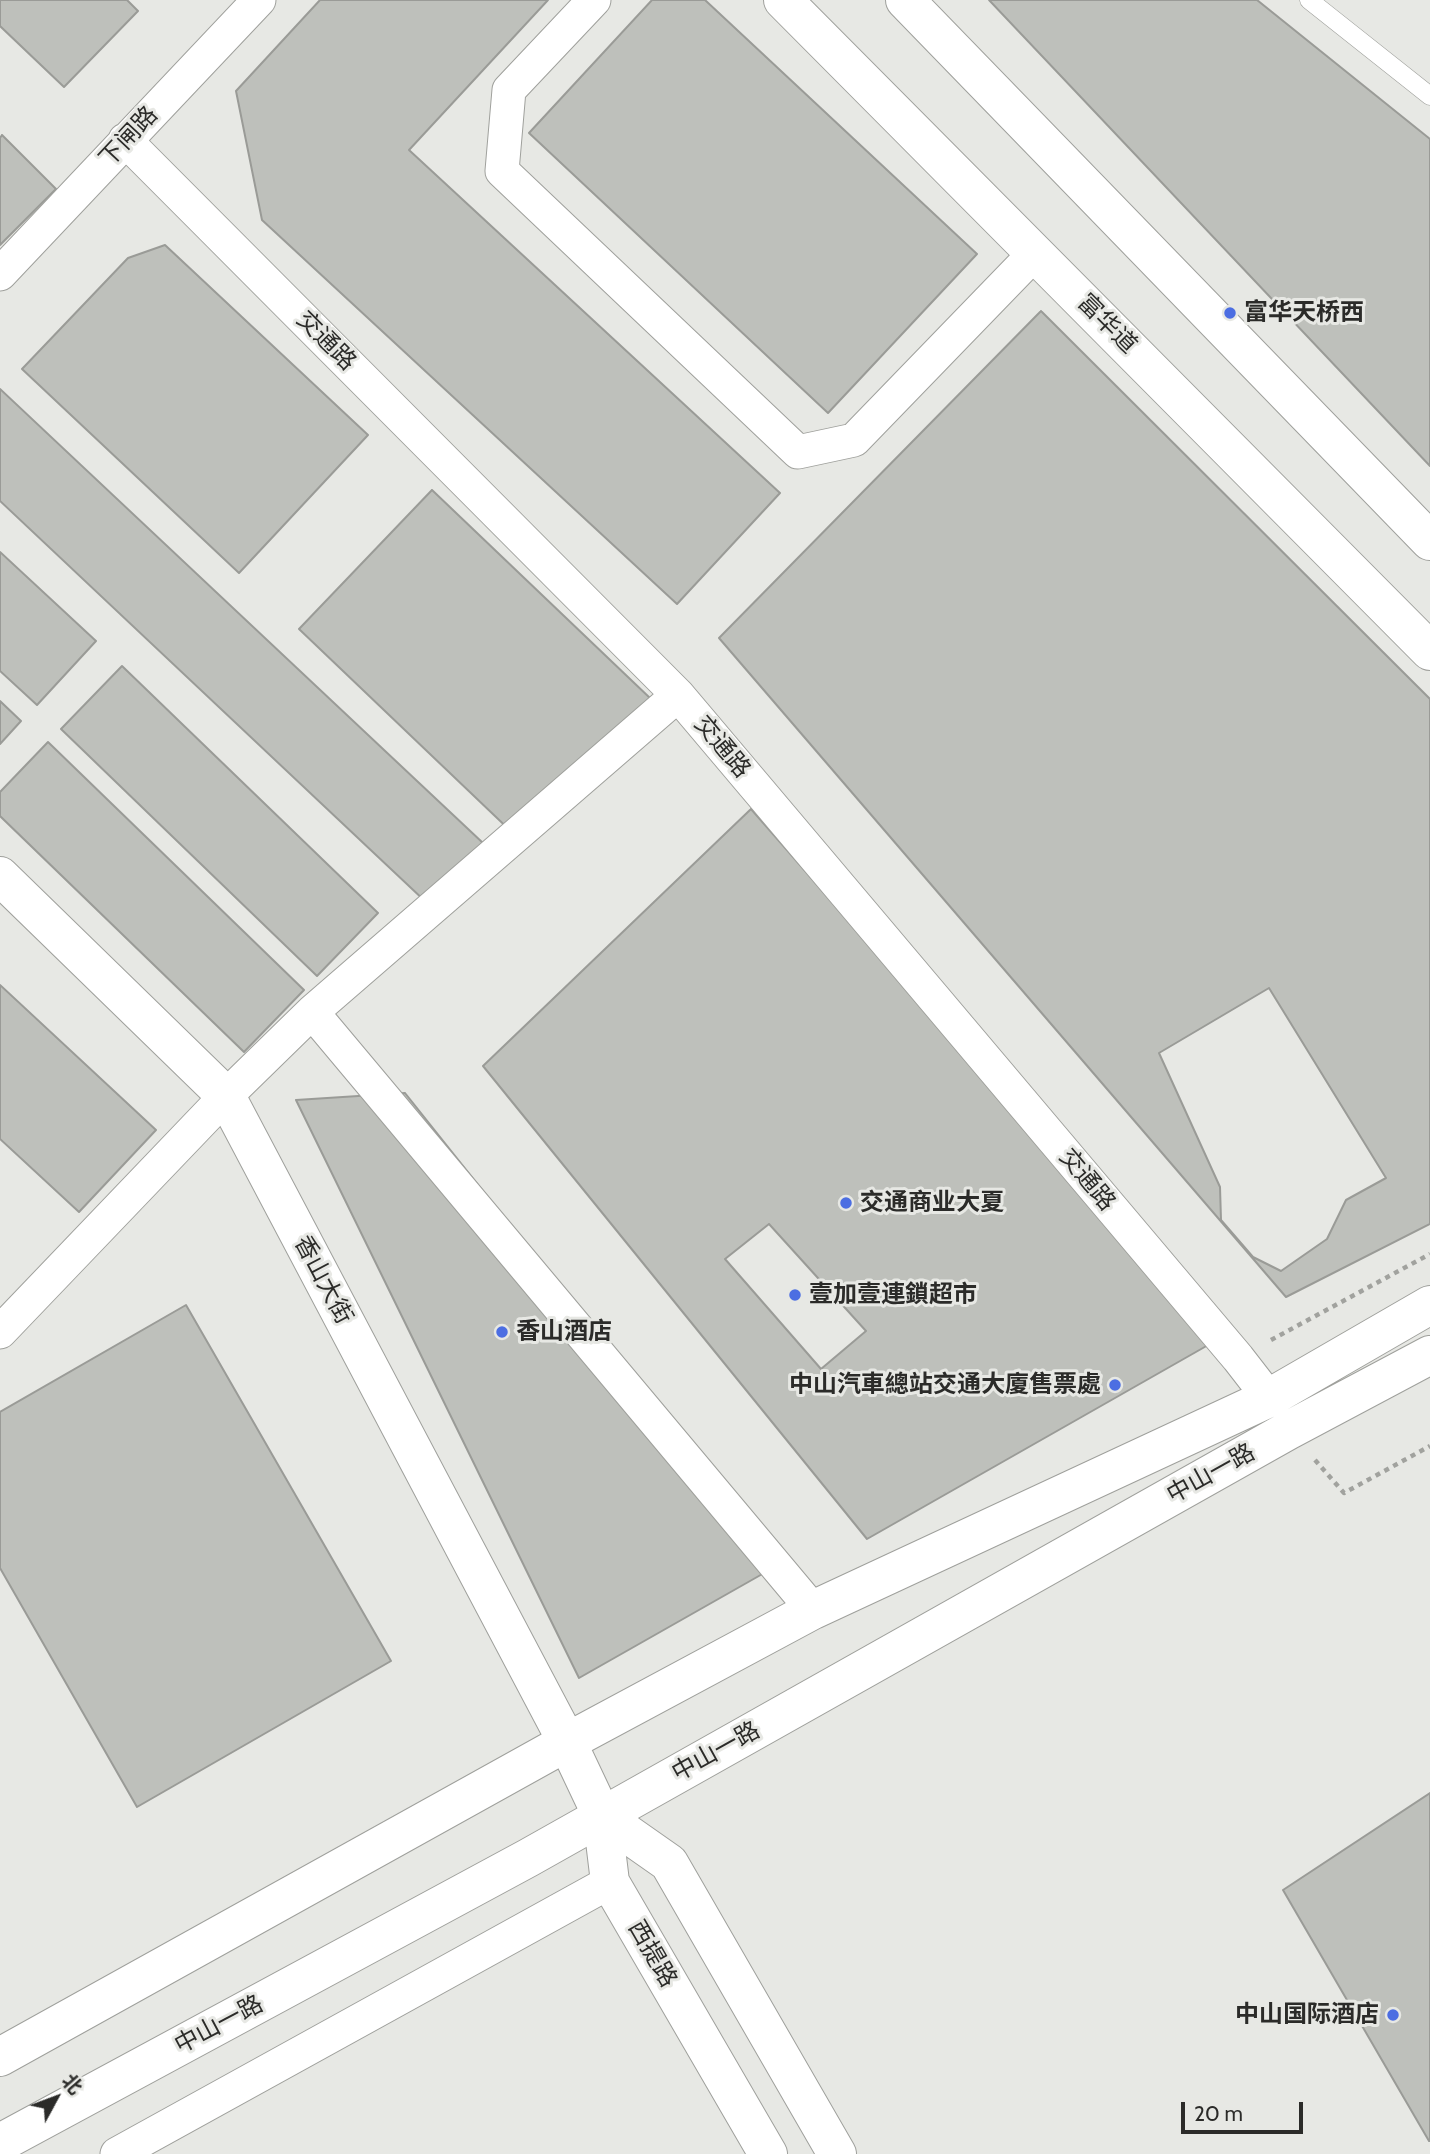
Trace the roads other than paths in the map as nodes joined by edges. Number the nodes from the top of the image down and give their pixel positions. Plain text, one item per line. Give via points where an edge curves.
1 (259, 0) edge
2 (594, 0) edge
3 (783, 0) edge
4 (905, 0) edge
5 (1310, 0) edge
6 (1430, 96) edge
7 (125, 140) junction
8 (1036, 252) junction
9 (0, 274) edge
10 (1430, 541) edge
11 (1430, 651) edge
12 (678, 695) junction
13 (0, 876) edge
14 (312, 1012) junction
15 (226, 1096) junction
16 (1430, 1305) edge
17 (0, 1332) edge
18 (1430, 1355) edge
19 (1269, 1398) junction
20 (813, 1610) junction
21 (567, 1742) junction
22 (602, 1816) junction
23 (610, 1882) junction
24 (0, 2057) edge
25 (0, 2143) edge
26 (117, 2154) edge
27 (768, 2154) edge
28 (837, 2154) edge

1 - 7 street, 下闸路
2 - 8 street via 509,90 502,171 798,452 855,440
3 - 8 main road, 富华道
4 - 10 main road
5 - 6 lane
7 - 9 street, 下闸路
7 - 12 street, 交通路
8 - 11 main road, 富华道
12 - 14 street
12 - 19 street, 交通路
13 - 15 main road, 香山大街
14 - 15 street
14 - 20 street
15 - 17 street
15 - 21 main road, 香山大街
16 - 19 main road, 中山一路
18 - 22 main road, 中山一路
19 - 20 main road, 中山一路
20 - 21 main road, 中山一路
21 - 22 main road, 西提路
21 - 24 main road, 中山一路
22 - 23 main road, 西提路
22 - 25 main road, 中山一路
22 - 28 main road via 669,1863
23 - 26 street
23 - 27 main road, 西提路

